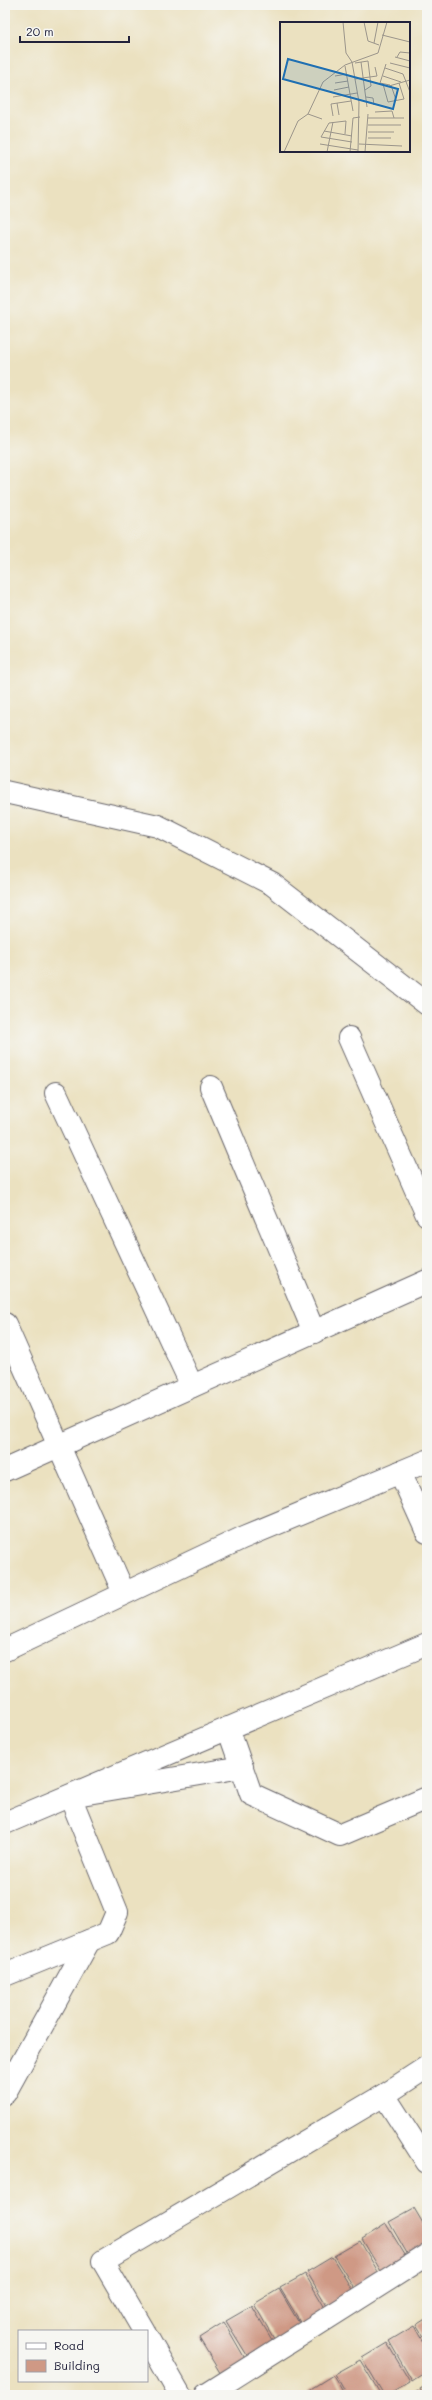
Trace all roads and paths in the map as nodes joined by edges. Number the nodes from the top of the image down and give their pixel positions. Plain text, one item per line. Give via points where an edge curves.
1 (5, 792) edge
2 (427, 1004) edge
3 (349, 1038) dead end
4 (211, 1087) dead end
5 (56, 1093) dead end
6 (427, 1215) edge
7 (427, 1282) edge
8 (5, 1324) edge
9 (314, 1332) junction
10 (192, 1386) junction
11 (58, 1446) junction
12 (427, 1461) edge
13 (5, 1470) edge
14 (400, 1472) junction
15 (427, 1532) edge
16 (124, 1593) junction
17 (427, 1644) edge
18 (5, 1650) edge
19 (228, 1728) junction
20 (242, 1767) junction
21 (70, 1796) junction
22 (427, 1798) edge
23 (5, 1823) edge
24 (89, 1941) junction
25 (5, 1975) edge
26 (427, 2067) edge
27 (5, 2093) edge
28 (384, 2095) junction
29 (427, 2162) edge
30 (427, 2255) edge
31 (143, 2330) edge
32 (148, 2339) edge
33 (180, 2395) edge
34 (206, 2395) edge

1 - 2 street via 158,826 272,884
3 - 6 street
4 - 9 street
5 - 10 street
7 - 9 street
8 - 11 street
9 - 10 street
10 - 11 street
11 - 13 street
11 - 16 street
12 - 14 street
14 - 15 street
14 - 16 street via 242,1538
16 - 18 street
17 - 19 street
19 - 20 street
19 - 21 street
20 - 21 street
20 - 22 street via 251,1794 340,1835
21 - 23 street
21 - 24 street via 117,1912 108,1933
24 - 25 street
24 - 27 street
26 - 28 street
28 - 29 street
28 - 31 street via 103,2261
30 - 34 street
32 - 33 street

